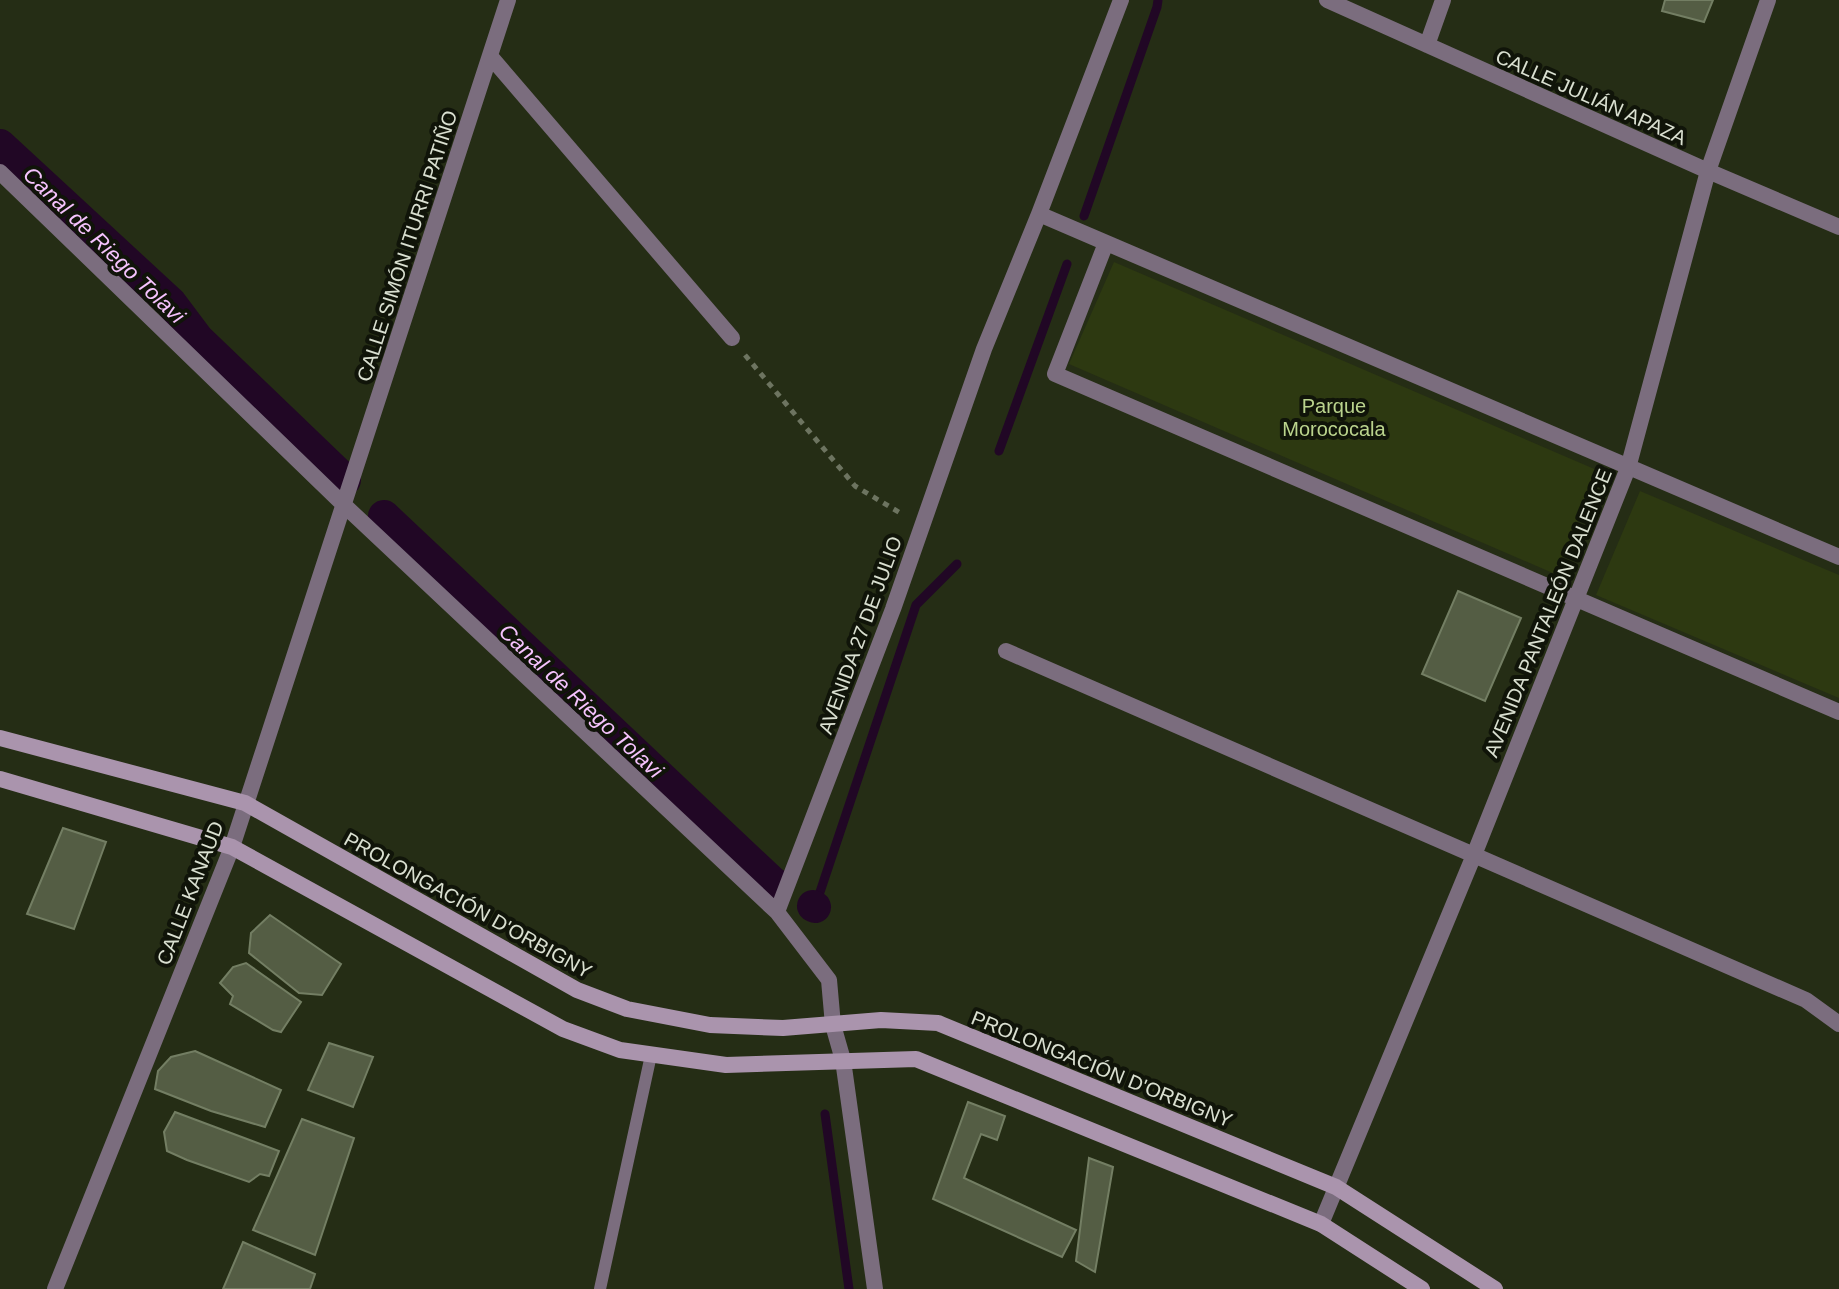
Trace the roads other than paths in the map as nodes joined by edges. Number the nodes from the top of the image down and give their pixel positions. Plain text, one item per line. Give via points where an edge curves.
1 (508, 0) edge
2 (1121, 0) edge
3 (1327, 0) edge
4 (1443, 0) edge
5 (1768, 0) edge
6 (1427, 45) junction
7 (490, 56) junction
8 (1708, 171) junction
9 (0, 172) edge
10 (1039, 214) junction
11 (1839, 227) edge
12 (1106, 243) junction
13 (732, 338) road end
14 (1628, 468) junction
15 (344, 505) junction
16 (1839, 557) edge
17 (1575, 598) junction
18 (1006, 651) dead end
19 (1839, 712) edge
20 (0, 738) edge
21 (0, 779) edge
22 (245, 803) junction
23 (232, 847) junction
24 (1474, 855) junction
25 (777, 912) junction
26 (1839, 1024) edge
27 (833, 1025) junction
28 (651, 1055) junction
29 (843, 1060) junction
30 (1336, 1187) junction
31 (1321, 1224) junction
32 (55, 1289) edge
33 (600, 1289) edge
34 (875, 1289) edge
35 (1422, 1289) edge
36 (1495, 1289) edge

1 - 7 street, CALLE SIMÓN ITURRI PATIÑO
2 - 10 street, AVENIDA 27 DE JULIO
3 - 6 street, CALLE JULIÁN APAZA
4 - 6 street
5 - 8 street, AVENIDA PANTALEÓN DALENCE
6 - 8 street, CALLE JULIÁN APAZA
7 - 13 street
7 - 15 street, CALLE SIMÓN ITURRI PATIÑO
8 - 11 street, CALLE JULIÁN APAZA
8 - 14 street, AVENIDA PANTALEÓN DALENCE
9 - 15 street
10 - 12 street
10 - 25 street, AVENIDA 27 DE JULIO via 984,349 893,609
12 - 14 street
12 - 17 street via 1055,374
14 - 16 street
14 - 17 street, AVENIDA PANTALEÓN DALENCE
15 - 22 street, CALLE KANAUD
15 - 25 street
17 - 19 street
17 - 24 street, AVENIDA PANTALEÓN DALENCE
18 - 24 street
20 - 22 main road, PROLONGACIÓN D'ORBIGNY
21 - 23 main road
22 - 23 street, CALLE KANAUD
22 - 27 main road, PROLONGACIÓN D'ORBIGNY via 577,990 615,1005 710,1025
23 - 28 main road via 563,1029
23 - 32 street, CALLE KANAUD
24 - 26 street via 1806,1000
24 - 30 street, AVENIDA PANTALEÓN DALENCE
25 - 27 street via 829,980
27 - 29 street
27 - 30 main road, PROLONGACIÓN D'ORBIGNY via 881,1020 938,1023
28 - 29 main road via 726,1065
28 - 33 lane
29 - 31 main road via 916,1059
29 - 34 street
30 - 31 street, AVENIDA PANTALEÓN DALENCE
30 - 36 main road, PROLONGACIÓN D'ORBIGNY
31 - 35 main road

